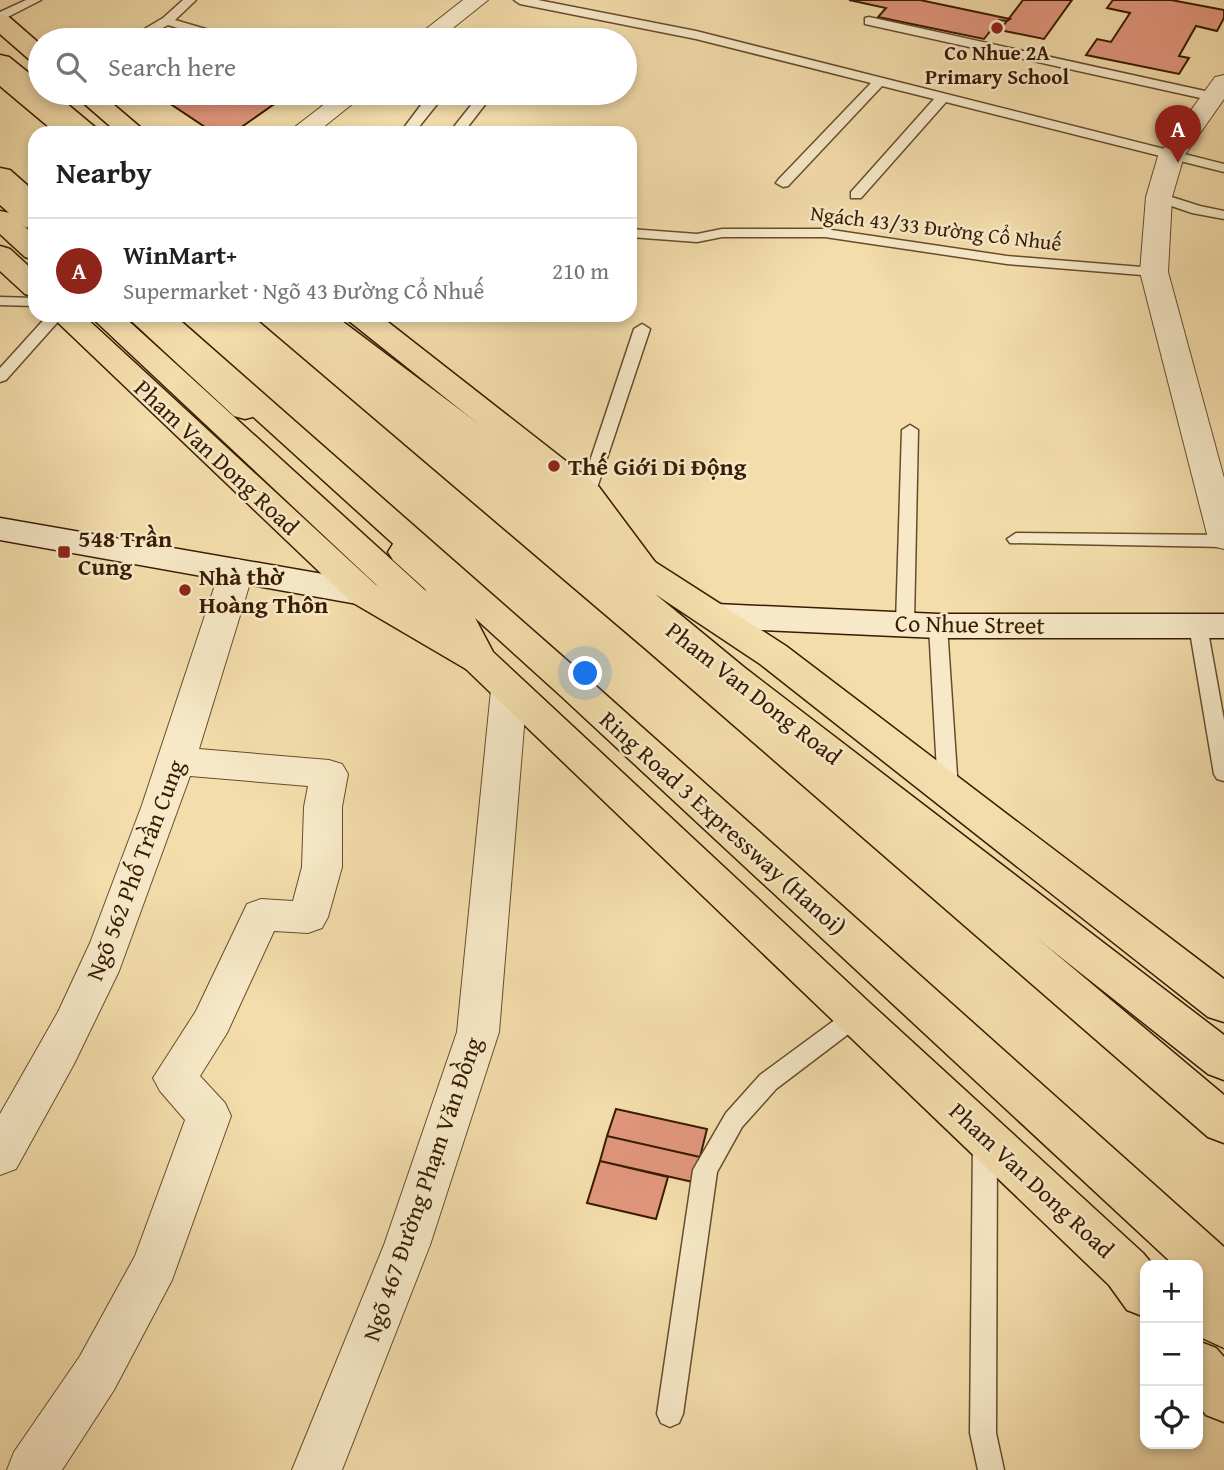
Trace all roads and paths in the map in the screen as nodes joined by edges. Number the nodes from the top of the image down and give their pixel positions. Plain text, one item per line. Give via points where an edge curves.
1 (35, 0) edge
2 (190, 0) edge
3 (477, 0) edge
4 (520, 0) edge
5 (0, 19) edge
6 (869, 21) dead end
7 (167, 22) junction
8 (155, 28) edge
9 (188, 28) edge
10 (440, 28) edge
11 (28, 45) edge
12 (0, 62) edge
13 (0, 73) edge
14 (879, 82) junction
15 (28, 84) edge
16 (1219, 90) edge
17 (0, 91) edge
18 (28, 96) edge
19 (942, 98) junction
20 (38, 105) edge
21 (54, 105) edge
22 (100, 105) edge
23 (338, 105) edge
24 (429, 105) edge
25 (479, 105) edge
26 (42, 126) edge
27 (64, 126) edge
28 (80, 126) edge
29 (125, 126) edge
30 (309, 126) edge
31 (412, 126) edge
32 (462, 126) edge
33 (1171, 156) junction
34 (1224, 168) edge
35 (0, 176) edge
36 (783, 183) dead end
37 (0, 190) edge
38 (856, 195) dead end
39 (1159, 197) junction
40 (28, 201) edge
41 (1224, 215) edge
42 (14, 222) edge
43 (637, 234) edge
44 (28, 241) edge
45 (0, 255) edge
46 (1154, 272) junction
47 (28, 281) edge
48 (0, 301) edge
49 (28, 302) edge
50 (51, 322) edge
51 (73, 322) edge
52 (112, 322) edge
53 (148, 322) edge
54 (164, 322) edge
55 (276, 322) edge
56 (301, 322) edge
57 (324, 322) edge
58 (369, 322) edge
59 (642, 330) dead end
60 (0, 377) edge
61 (910, 430) dead end
62 (587, 494) junction
63 (0, 529) edge
64 (1016, 539) dead end
65 (1224, 540) edge
66 (237, 570) junction
67 (643, 570) junction
68 (363, 593) junction
69 (716, 616) junction
70 (922, 624) junction
71 (1211, 626) edge
72 (479, 660) junction
73 (509, 690) junction
74 (177, 761) junction
75 (1224, 774) edge
76 (948, 790) junction
77 (1224, 1004) edge
78 (855, 1017) junction
79 (1224, 1061) edge
80 (1224, 1124) edge
81 (985, 1137) junction
82 (0, 1155) edge
83 (1224, 1279) edge
84 (1139, 1281) edge
85 (1203, 1312) edge
86 (1224, 1324) edge
87 (1203, 1370) edge
88 (1224, 1396) edge
89 (670, 1414) dead end
90 (32, 1470) edge
91 (317, 1470) edge
92 (991, 1470) edge

1 - 5 lane
2 - 7 lane
3 - 10 street
4 - 14 lane via 696,35
5 - 11 main road
6 - 16 lane
7 - 8 lane
7 - 9 lane
12 - 15 main road
13 - 18 main road
14 - 19 lane
14 - 36 lane
16 - 33 street
17 - 26 main road
19 - 33 lane
19 - 38 lane
20 - 27 main road
21 - 28 main road
22 - 29 main road
23 - 30 street
24 - 31 lane
25 - 32 lane
33 - 34 lane
33 - 39 street
35 - 40 main road
37 - 42 main road
39 - 41 lane
39 - 46 street
42 - 44 main road
43 - 46 lane, Ngách 43/33 Đường Cổ Nhuế via 696,238 722,233 825,233 1007,260
45 - 47 main road
46 - 65 street
48 - 49 lane
50 - 60 lane
51 - 68 main road, Pham Van Dong Road
52 - 72 main road
53 - 72 main road, Pham Van Dong Road via 439,582
54 - 83 main road, Ring Road 3 Expressway (Hanoi) via 574,687
55 - 80 main road via 660,641
56 - 79 main road, Pham Van Dong Road via 732,677
57 - 67 main road
58 - 62 main road, Pham Van Dong Road
59 - 62 lane
61 - 70 lane
62 - 67 main road, Pham Van Dong Road
63 - 66 main road
64 - 65 lane
66 - 68 main road
66 - 74 street, Ngõ 562 Phố Trần Cung
67 - 69 main road, Pham Van Dong Road
68 - 72 main road, Pham Van Dong Road
69 - 70 main road, Co Nhue Street
69 - 76 main road, Pham Van Dong Road
70 - 71 main road, Co Nhue Street
70 - 76 lane
71 - 75 lane
72 - 73 main road, Pham Van Dong Road
73 - 78 main road, Pham Van Dong Road
73 - 91 street, Ngõ 467 Đường Phạm Văn Đồng via 478,1032 407,1245
74 - 82 street, Ngõ 562 Phố Trần Cung via 110,944
74 - 90 street via 329,774 323,807 323,867 308,917 261,915 212,1021 175,1078 209,1115 155,1265 97,1373
76 - 77 main road, Pham Van Dong Road
78 - 81 main road, Pham Van Dong Road
78 - 89 lane via 768,1082 734,1120 705,1170
81 - 84 main road, Pham Van Dong Road
81 - 92 lane via 983,1433
85 - 86 main road
87 - 88 main road

